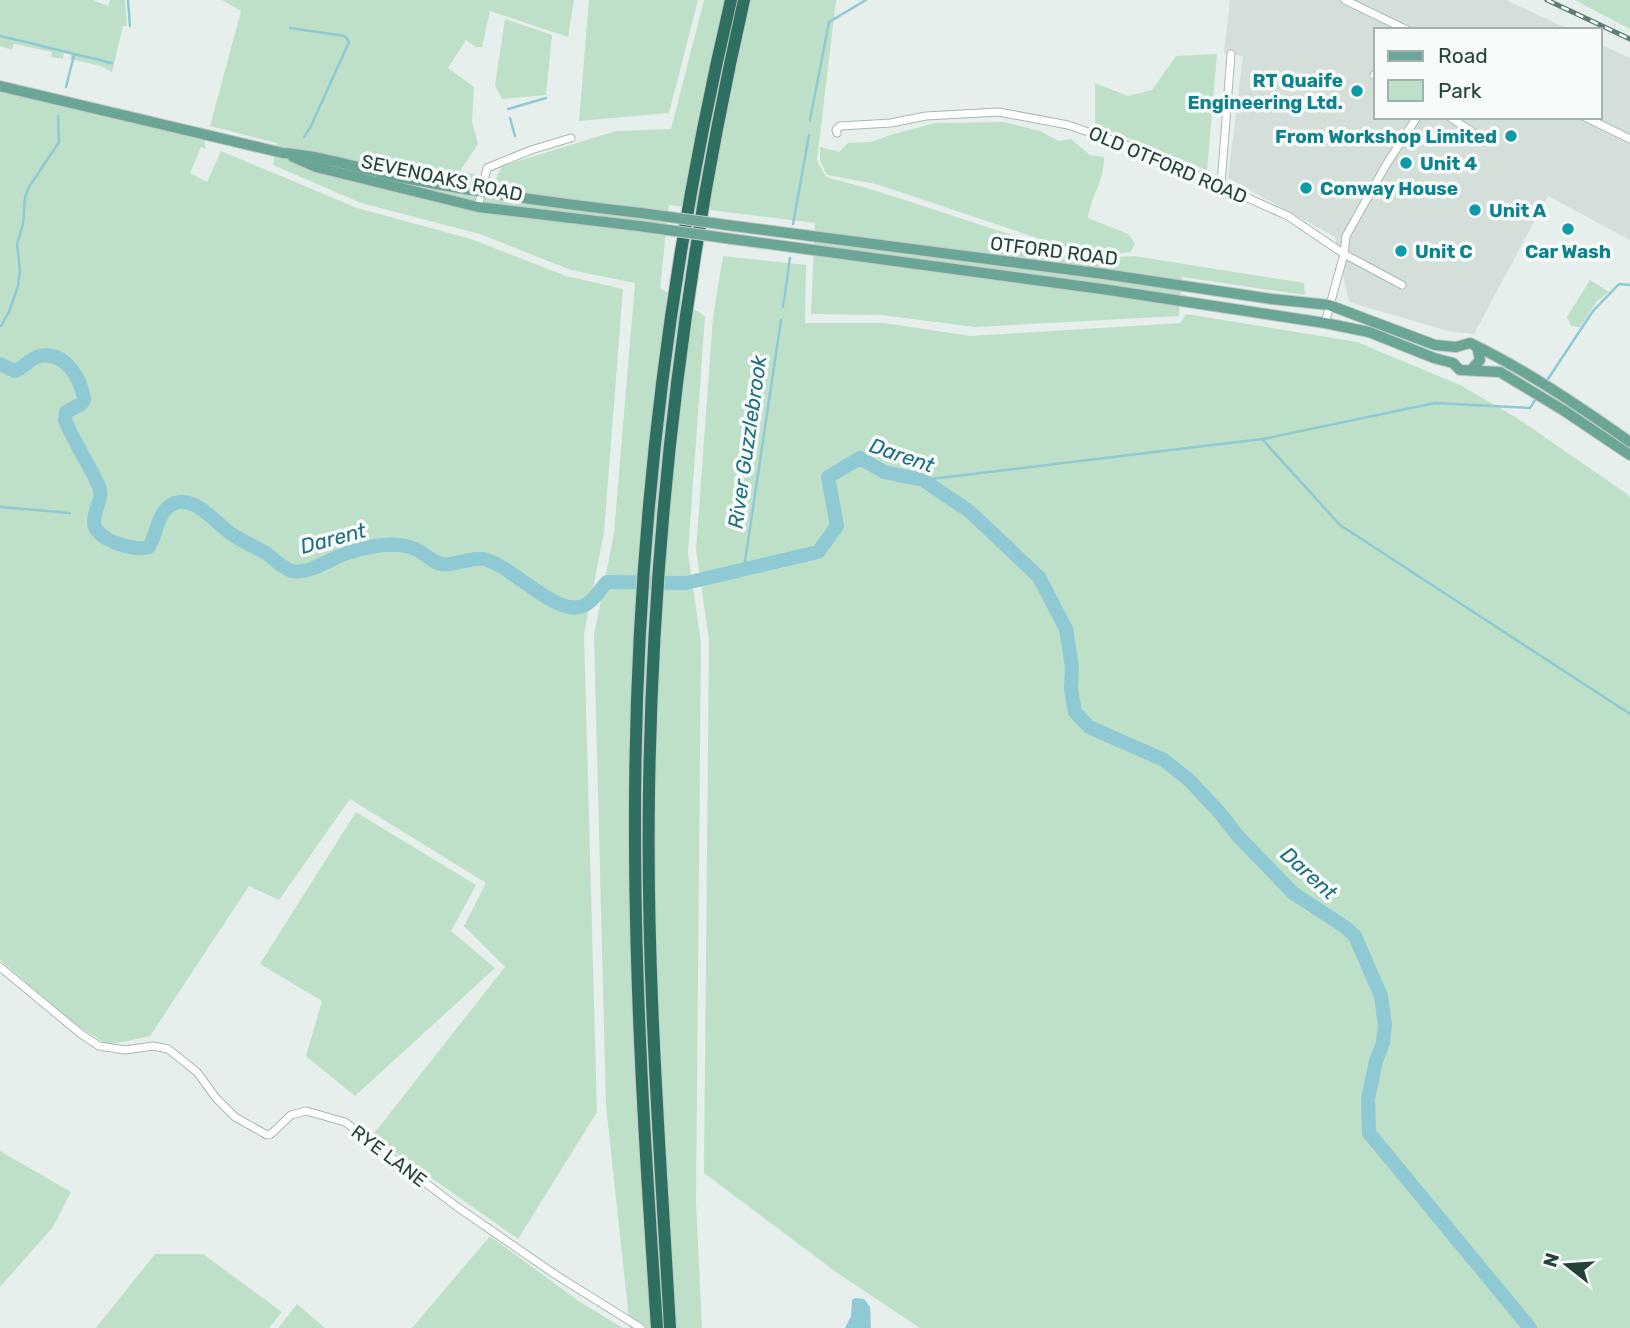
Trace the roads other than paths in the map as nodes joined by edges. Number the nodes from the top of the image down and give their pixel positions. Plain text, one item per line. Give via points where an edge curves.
1 (731, 0) edge
2 (744, 0) edge
3 (1345, 0) edge
4 (1403, 28) edge
5 (1231, 54) dead end
6 (0, 86) edge
7 (1416, 119) edge
8 (1453, 119) edge
9 (1589, 119) edge
10 (837, 133) dead end
11 (571, 138) dead end
12 (1482, 139) dead end
13 (1630, 139) edge
14 (283, 153) junction
15 (1221, 186) junction
16 (482, 192) junction
17 (478, 208) junction
18 (642, 213) joint
19 (639, 226) joint
20 (1344, 254) junction
21 (1402, 285) dead end
22 (1329, 305) junction
23 (1325, 323) junction
24 (1456, 347) junction
25 (1477, 347) junction
26 (1454, 363) junction
27 (1471, 370) junction
28 (1630, 442) edge
29 (1630, 456) edge
30 (654, 539) junction
31 (647, 635) junction
32 (0, 967) edge
33 (656, 1322) edge
34 (641, 1328) edge
35 (670, 1328) edge

1 - 30 highway via 676,286 660,407
2 - 30 highway via 690,281
3 - 4 street
5 - 15 street
6 - 14 main road, SEVENOAKS ROAD
7 - 20 street via 1346,236
8 - 12 street
9 - 13 street
10 - 15 street, OLD OTFORD ROAD via 845,125 999,112 1103,136
11 - 16 street via 486,167
14 - 16 main road, SEVENOAKS ROAD
14 - 17 main road, SEVENOAKS ROAD via 316,167
15 - 20 street, OLD OTFORD ROAD via 1288,216
16 - 17 street
16 - 18 main road, SEVENOAKS ROAD
17 - 19 main road, SEVENOAKS ROAD
18 - 22 main road, OTFORD ROAD, bridge
19 - 23 main road, OTFORD ROAD, bridge
20 - 21 street, OLD OTFORD ROAD
20 - 22 street
22 - 23 street
22 - 24 main road, OTFORD ROAD via 1435,345
23 - 26 main road, OTFORD ROAD via 1369,332
24 - 25 main road, OTFORD ROAD via 1465,342
24 - 26 main road
25 - 27 main road via 1480,360
25 - 28 main road, OTFORD ROAD
26 - 27 main road, OTFORD ROAD via 1460,370
27 - 29 main road, OTFORD ROAD via 1500,372
30 - 31 highway
31 - 33 highway via 635,780 636,920
31 - 35 highway via 649,929
32 - 34 street, RYE LANE via 99,1046 168,1049 197,1072 235,1117 267,1135 291,1115 306,1111 345,1122 456,1206

